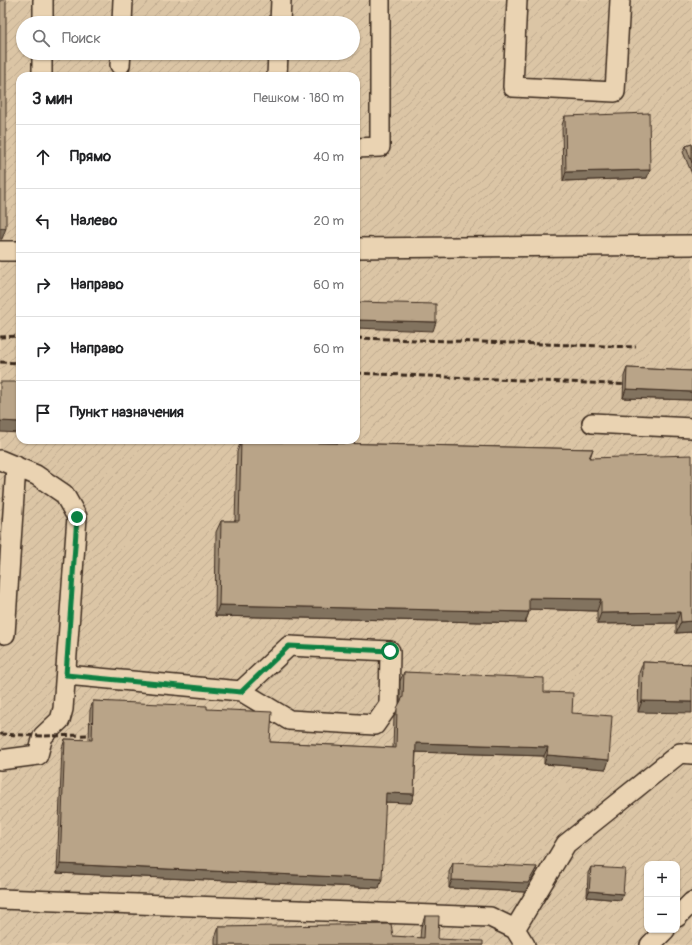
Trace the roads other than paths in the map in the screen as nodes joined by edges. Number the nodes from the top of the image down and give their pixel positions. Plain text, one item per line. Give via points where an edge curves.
1 (43, 0) edge
2 (122, 0) edge
3 (281, 0) edge
4 (380, 0) edge
5 (517, 0) edge
6 (620, 0) edge
7 (43, 16) edge
8 (122, 16) edge
9 (280, 16) edge
10 (42, 60) edge
11 (278, 60) edge
12 (42, 72) edge
13 (277, 72) edge
14 (360, 148) edge
15 (692, 245) edge
16 (360, 248) edge
17 (0, 251) edge
18 (16, 251) edge
19 (592, 423) dead end
20 (692, 428) edge
21 (8, 463) edge
22 (5, 634) dead end
23 (66, 675) junction
24 (241, 692) junction
25 (692, 754) edge
26 (0, 760) edge
27 (0, 899) edge
28 (692, 902) edge
29 (680, 914) edge
30 (515, 929) junction
31 (662, 933) edge
32 (525, 945) edge
33 (650, 945) edge

1 - 7 lane
2 - 8 lane
3 - 9 lane
4 - 14 lane via 380,147
5 - 6 lane via 513,87 615,92
10 - 12 lane
11 - 13 lane
15 - 16 lane
17 - 18 lane
19 - 20 lane
21 - 22 lane
21 - 23 lane via 36,475 64,494 77,517
23 - 24 lane
23 - 26 lane via 60,720 43,736 38,755
24 - 24 lane via 289,720 375,725 389,705 390,651 289,646
25 - 30 lane via 680,753 566,844
27 - 30 lane via 490,917
28 - 29 lane
30 - 32 lane
31 - 33 lane

